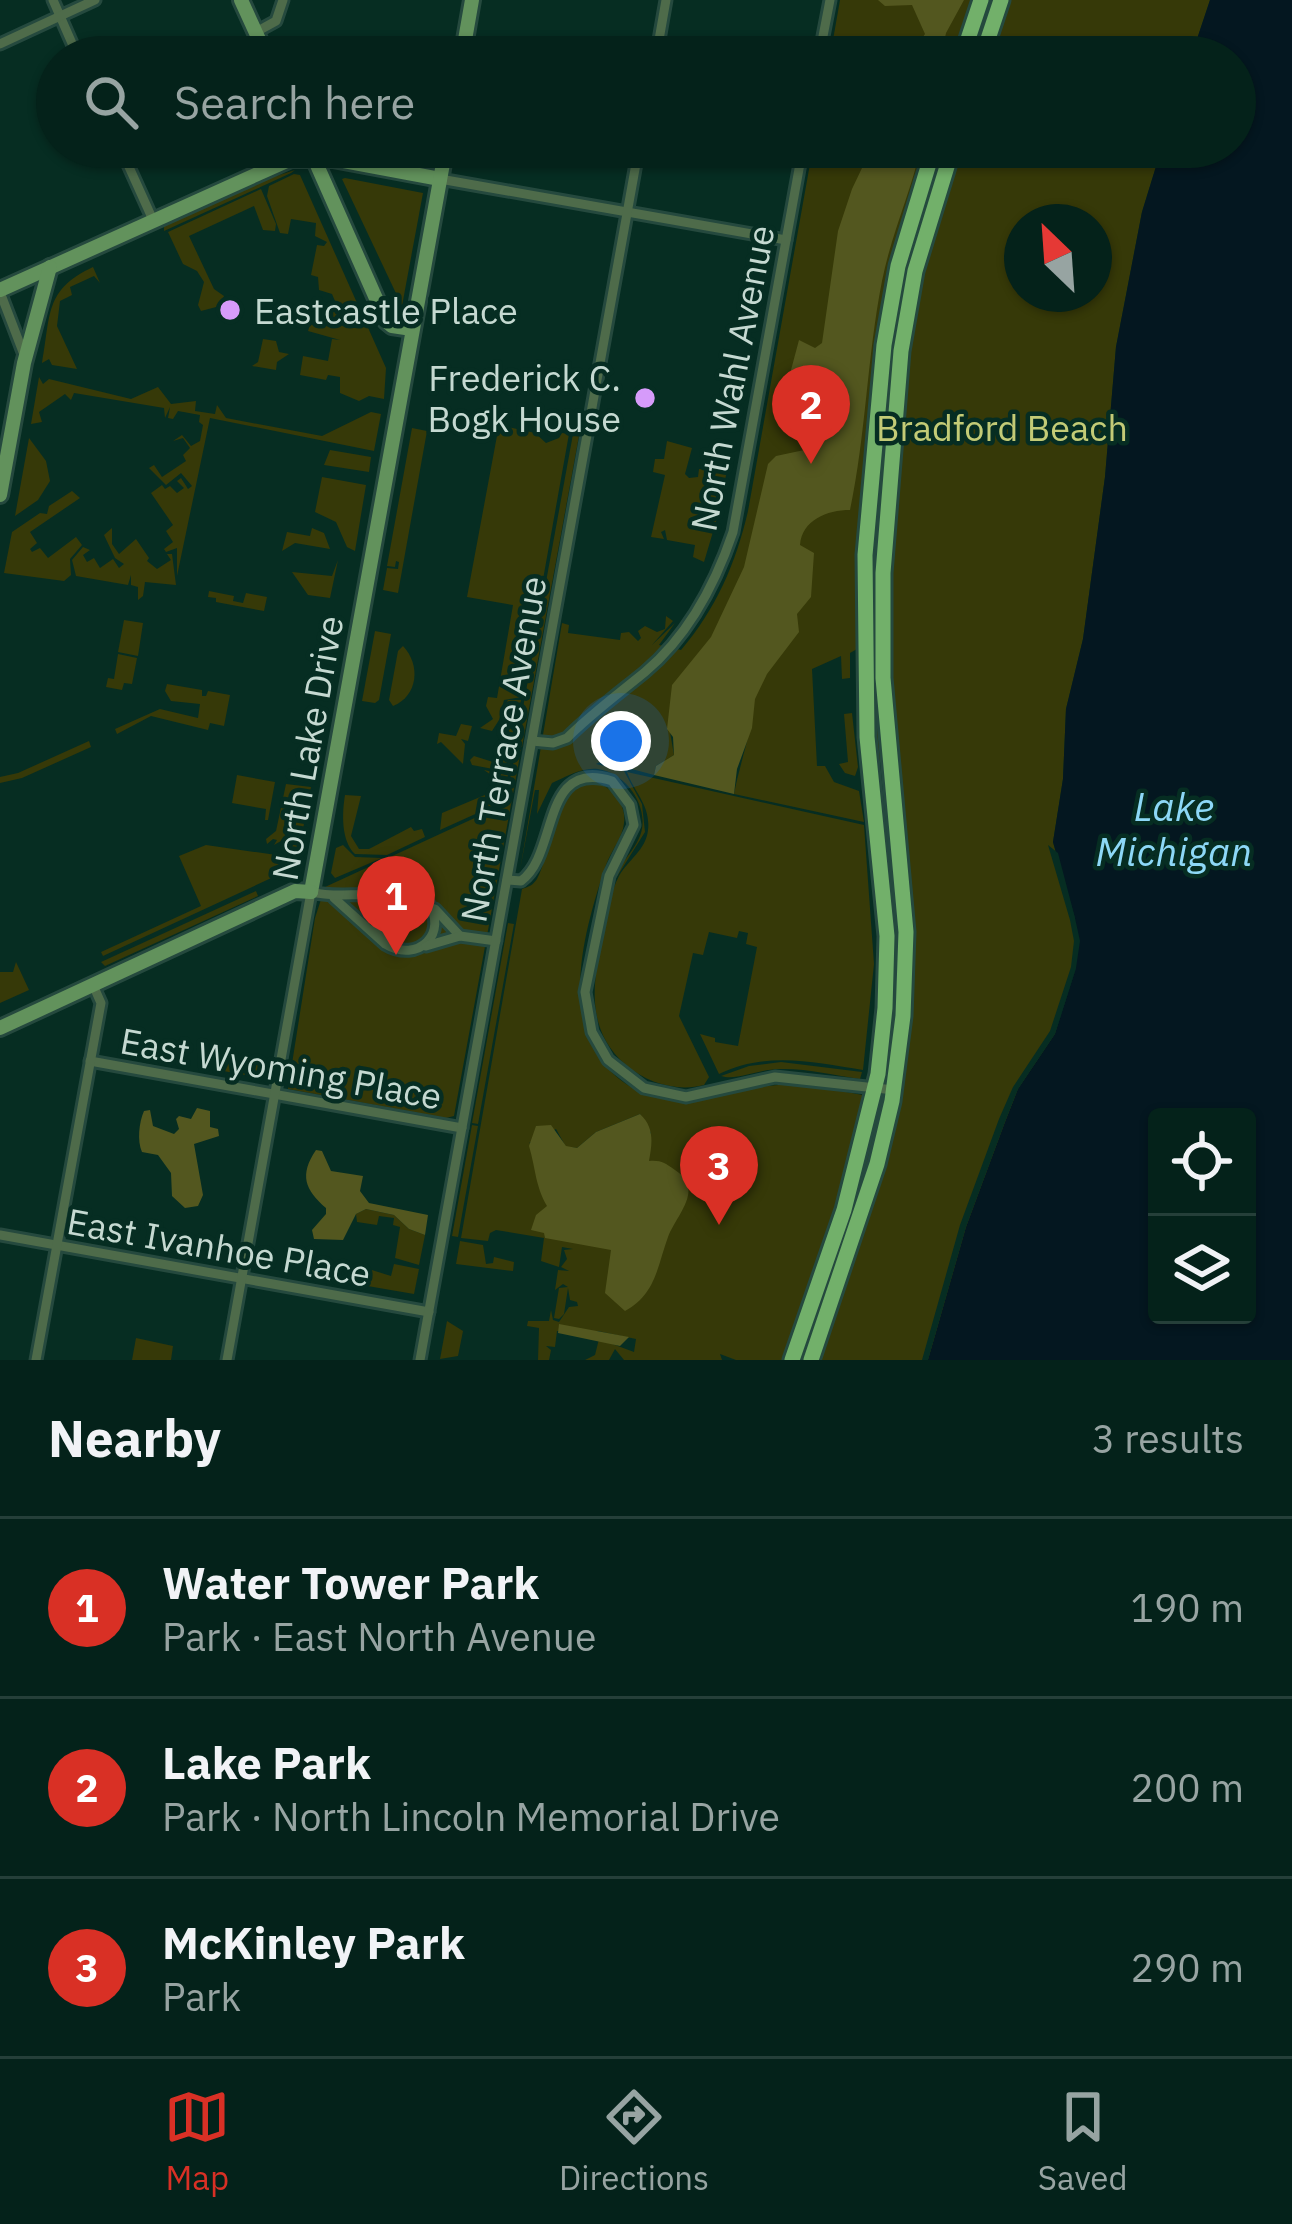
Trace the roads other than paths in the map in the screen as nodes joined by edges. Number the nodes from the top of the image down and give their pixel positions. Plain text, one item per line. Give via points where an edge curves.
1 (52, 0) edge
2 (95, 0) edge
3 (241, 0) edge
4 (283, 0) edge
5 (472, 0) edge
6 (666, 0) edge
7 (830, 0) edge
8 (981, 0) edge
9 (1001, 0) edge
10 (60, 16) junction
11 (256, 32) junction
12 (69, 36) edge
13 (258, 36) edge
14 (466, 36) edge
15 (660, 36) edge
16 (823, 36) edge
17 (969, 36) edge
18 (989, 36) edge
19 (0, 44) edge
20 (129, 168) edge
21 (267, 168) edge
22 (318, 168) edge
23 (385, 168) edge
24 (442, 168) edge
25 (635, 168) edge
26 (799, 168) edge
27 (928, 168) edge
28 (947, 168) edge
29 (440, 179) junction
30 (628, 212) junction
31 (153, 220) junction
32 (787, 240) junction
33 (50, 267) junction
34 (0, 291) edge
35 (412, 329) junction
36 (25, 363) junction
37 (0, 495) edge
38 (532, 741) junction
39 (507, 880) junction
40 (311, 892) junction
41 (391, 897) junction
42 (334, 898) junction
43 (431, 906) junction
44 (460, 936) junction
45 (496, 941) junction
46 (385, 944) junction
47 (424, 947) junction
48 (93, 985) junction
49 (0, 1028) edge
50 (90, 1061) junction
51 (875, 1088) junction
52 (894, 1090) junction
53 (275, 1094) junction
54 (462, 1128) junction
55 (0, 1235) edge
56 (57, 1245) junction
57 (242, 1278) junction
58 (429, 1312) junction
59 (36, 1360) edge
60 (227, 1360) edge
61 (420, 1360) edge
62 (792, 1360) edge
63 (811, 1360) edge

1 - 10 street
2 - 10 street
3 - 11 street
4 - 11 street via 276,20
5 - 14 street
6 - 15 street
7 - 16 street
8 - 17 main road
9 - 18 main road
10 - 12 street
10 - 19 street
11 - 13 street
20 - 31 street
21 - 31 street
22 - 35 street via 386,321
23 - 29 street
24 - 29 street, North Lake Drive
25 - 30 street, North Terrace Avenue
26 - 32 street, North Wahl Avenue
27 - 51 main road via 884,345 867,535 866,702 887,936
28 - 52 main road via 901,351 884,573 885,698 906,932
29 - 30 street
29 - 35 street, North Lake Drive
30 - 32 street
30 - 38 street, North Terrace Avenue
31 - 33 street
32 - 38 street, North Wahl Avenue via 733,532 714,581 647,670 566,738
33 - 34 street
33 - 36 street
34 - 36 street
35 - 40 street, North Lake Drive
36 - 37 street
38 - 39 street, North Terrace Avenue
39 - 45 street, North Terrace Avenue
39 - 51 street via 534,871 566,789 586,777 612,781 634,825 609,876 585,1005 608,1060 663,1094 706,1094 775,1077
40 - 42 street
40 - 48 street via 295,890
40 - 53 street, North Lake Drive
41 - 42 street
41 - 43 street via 415,894
41 - 46 street via 376,920
42 - 46 street
43 - 44 street
43 - 47 street via 435,928
44 - 45 street
44 - 47 street
45 - 54 street, North Terrace Avenue
46 - 47 street via 405,952
48 - 49 street
48 - 50 street via 101,1003
50 - 53 street, East Wyoming Place
50 - 56 street
51 - 52 street
51 - 62 main road
52 - 63 main road
53 - 54 street, East Wyoming Place
53 - 57 street, North Lake Drive
54 - 58 street, North Terrace Avenue
55 - 56 street, East Ivanhoe Place
56 - 57 street, East Ivanhoe Place
56 - 59 street
57 - 58 street, East Ivanhoe Place
57 - 60 street, North Lake Drive
58 - 61 street, North Terrace Avenue

